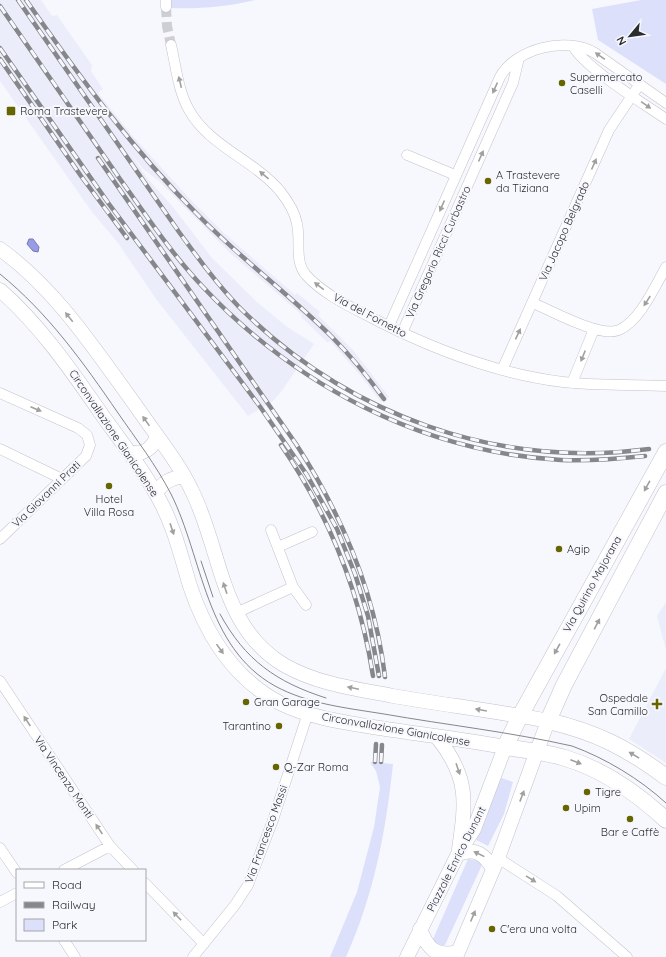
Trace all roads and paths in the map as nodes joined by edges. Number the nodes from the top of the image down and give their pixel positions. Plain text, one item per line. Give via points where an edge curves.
1 (171, 45) tunnel mouth
2 (573, 46) junction
3 (518, 58) junction
4 (640, 85) junction
5 (632, 95) junction
6 (666, 103) edge
7 (666, 119) edge
8 (407, 155) dead end
9 (458, 171) junction
10 (474, 172) junction
11 (0, 249) edge
12 (666, 267) edge
13 (0, 290) edge
14 (533, 302) junction
15 (389, 326) junction
16 (594, 328) junction
17 (402, 332) junction
18 (502, 370) junction
19 (572, 383) junction
20 (666, 386) edge
21 (0, 393) edge
22 (157, 437) junction
23 (0, 449) edge
24 (129, 452) junction
25 (666, 452) edge
26 (184, 477) junction
27 (62, 479) junction
28 (666, 493) edge
29 (156, 494) junction
30 (271, 530) dead end
31 (312, 532) dead end
32 (0, 539) edge
33 (278, 546) junction
34 (293, 587) junction
35 (306, 605) dead end
36 (236, 613) junction
37 (0, 680) edge
38 (308, 713) junction
39 (520, 716) junction
40 (548, 721) junction
41 (437, 737) junction
42 (505, 747) junction
43 (538, 753) junction
44 (666, 777) edge
45 (666, 820) edge
46 (110, 846) junction
47 (0, 848) edge
48 (458, 854) junction
49 (496, 864) junction
50 (66, 869) edge
51 (132, 869) edge
52 (16, 872) edge
53 (146, 884) edge
54 (16, 894) edge
55 (0, 902) edge
56 (420, 929) junction
57 (65, 941) edge
58 (204, 944) junction
59 (460, 955) edge
60 (75, 957) edge
61 (193, 957) edge
62 (407, 957) edge
63 (627, 957) edge

15 -> 1 street, Via del Fornetto via 336,298 305,274 299,260 298,224 290,204 271,181 210,134 195,119 183,94
2 - 3 street via 544,48
4 -> 2 street via 590,49
2 - 5 street via 583,59
3 -> 9 street, Via Gregorio Ricci Curbastro via 507,66 500,77
10 -> 3 street, Via Gregorio Ricci Curbastro via 513,83
4 - 5 street, Via Jacopo Belgrado
4 - 6 street
5 -> 7 street
14 -> 5 street, Via Jacopo Belgrado via 609,130
8 - 9 street
9 - 10 street, Via Gregorio Ricci Curbastro
9 -> 15 street, Via Gregorio Ricci Curbastro
10 - 17 street, Via Gregorio Ricci Curbastro
22 -> 11 main road via 62,308 30,273
12 -> 16 street via 643,307 627,325 614,332
13 - 24 main road, Circonvallazione Gianicolense via 54,347
14 - 16 street
18 -> 14 street, Via Jacopo Belgrado
15 - 17 street, Via del Fornetto
16 -> 19 street
17 - 18 street, Via del Fornetto via 451,354
18 - 19 street, Via del Fornetto
19 - 20 street, Via del Fornetto
21 -> 27 street, Via Giovanni Prati via 78,428 89,438 90,448 86,456
22 - 24 main road via 145,452
22 - 26 main road
23 - 27 street
24 - 29 main road, Circonvallazione Gianicolense
25 -> 39 main road, Via Quirino Majorana
26 - 29 main road via 167,482
36 -> 26 main road via 226,591 199,506
27 - 32 street, Via Giovanni Prati
40 -> 28 main road, Via Quirino Majorana via 564,684
29 -> 38 main road, Circonvallazione Gianicolense via 171,524 198,607 219,648 240,674 260,690 284,705
30 - 33 street
31 - 33 street
33 - 34 street
34 - 35 street
34 - 36 street
39 -> 36 main road via 361,690 315,679 285,666 272,656 250,635
46 -> 37 street, Via Vincenzo Monti
38 - 41 main road, Circonvallazione Gianicolense via 354,724
38 - 58 street, Via Francesco Massi via 273,820 248,885
39 - 40 main road
39 - 42 main road, Piazzale Enrico Dunant
40 - 43 main road
44 -> 40 main road via 638,757 603,738
41 - 42 main road, Circonvallazione Gianicolense
41 -> 48 main road via 455,762 463,790 464,816
42 - 43 main road, Circonvallazione Gianicolense
42 - 48 main road, Piazzale Enrico Dunant via 474,829
43 -> 45 main road, Circonvallazione Gianicolense via 565,758 595,771 642,800
49 -> 43 main road
46 - 50 street
46 - 51 street, Via Vincenzo Monti
47 - 52 street
49 -> 48 main road via 477,852
48 - 56 main road, Piazzale Enrico Dunant
59 -> 49 main road
49 -> 63 street via 564,901
58 -> 53 street
54 - 55 street
56 - 59 main road via 435,952
56 - 62 main road, Piazzale Enrico Dunant
57 - 60 street
58 - 61 street, Via Francesco Massi

